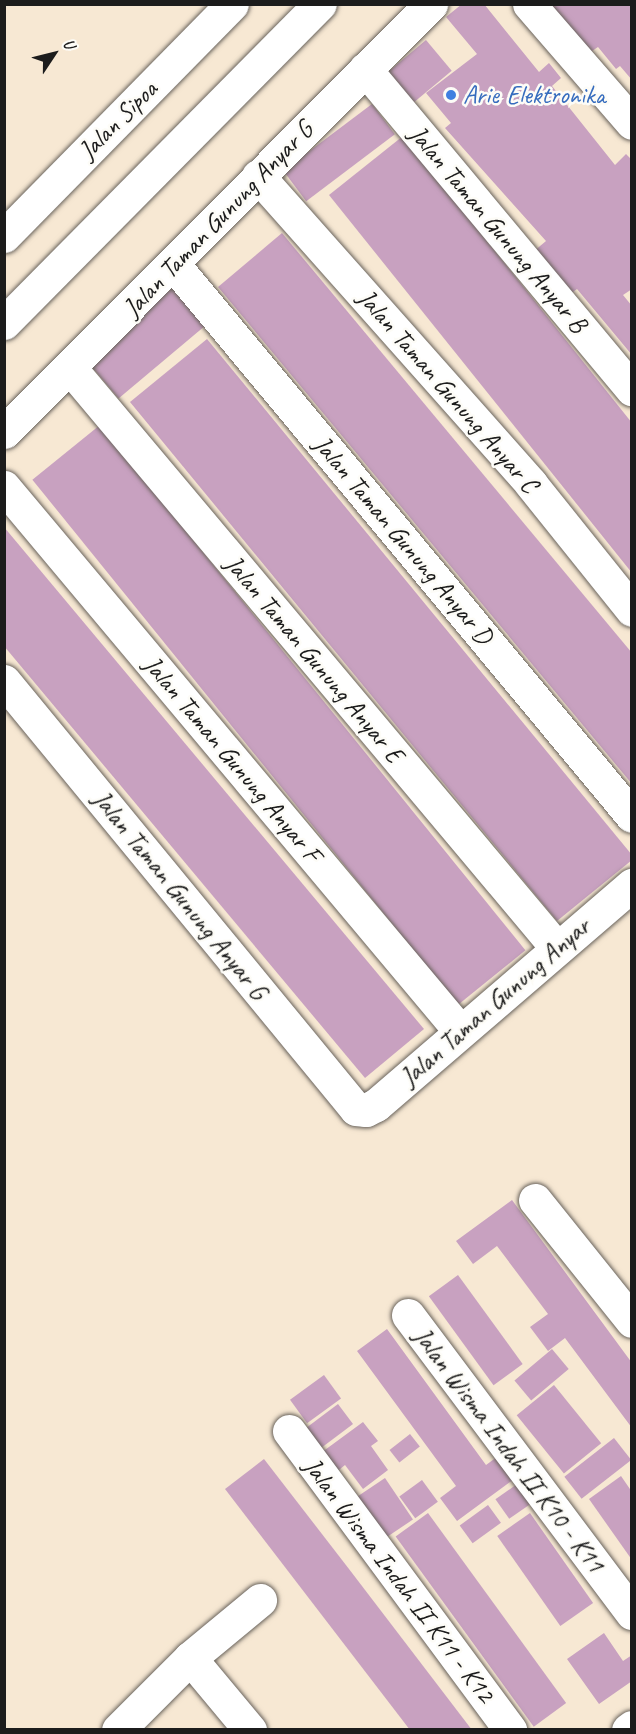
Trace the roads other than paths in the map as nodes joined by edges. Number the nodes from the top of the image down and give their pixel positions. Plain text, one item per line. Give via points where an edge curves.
1 (232, 4) edge
2 (320, 4) edge
3 (431, 4) edge
4 (529, 4) edge
5 (365, 69) junction
6 (632, 123) edge
7 (258, 176) junction
8 (4, 236) edge
9 (174, 265) junction
10 (4, 323) edge
11 (71, 369) junction
12 (632, 389) edge
13 (4, 432) edge
14 (4, 487) edge
15 (632, 610) edge
16 (4, 681) edge
17 (632, 816) edge
18 (632, 885) edge
19 (557, 948) junction
20 (460, 1031) junction
21 (356, 1109) joint
22 (536, 1200) dead end
23 (408, 1315) dead end
24 (632, 1321) edge
25 (289, 1431) dead end
26 (260, 1600) dead end
27 (632, 1613) edge
28 (190, 1658) junction
29 (118, 1730) edge
30 (250, 1730) edge
31 (510, 1730) edge

1 - 8 street, Jalan Sipoa
2 - 10 street
3 - 5 street, Jalan Taman Gunung Anyar G
4 - 6 street
5 - 7 street, Jalan Taman Gunung Anyar G
5 - 12 street, Jalan Taman Gunung Anyar B
7 - 9 street, Jalan Taman Gunung Anyar G
7 - 15 street, Jalan Taman Gunung Anyar C via 531,484
9 - 11 street, Jalan Taman Gunung Anyar G
9 - 17 street, Jalan Taman Gunung Anyar D
11 - 13 street, Jalan Taman Gunung Anyar G
11 - 19 street, Jalan Taman Gunung Anyar E
14 - 20 street, Jalan Taman Gunung Anyar F
16 - 21 street, Jalan Taman Gunung Anyar G
18 - 19 street, Jalan Taman Gunung Anyar
19 - 20 street, Jalan Taman Gunung Anyar
20 - 21 street, Jalan Taman Gunung Anyar via 376,1105
22 - 24 street
23 - 27 street, Jalan Wisma Indah II K10 - K11
25 - 31 street, Jalan Wisma Indah II K11 - K12
26 - 28 street
28 - 29 street
28 - 30 street

